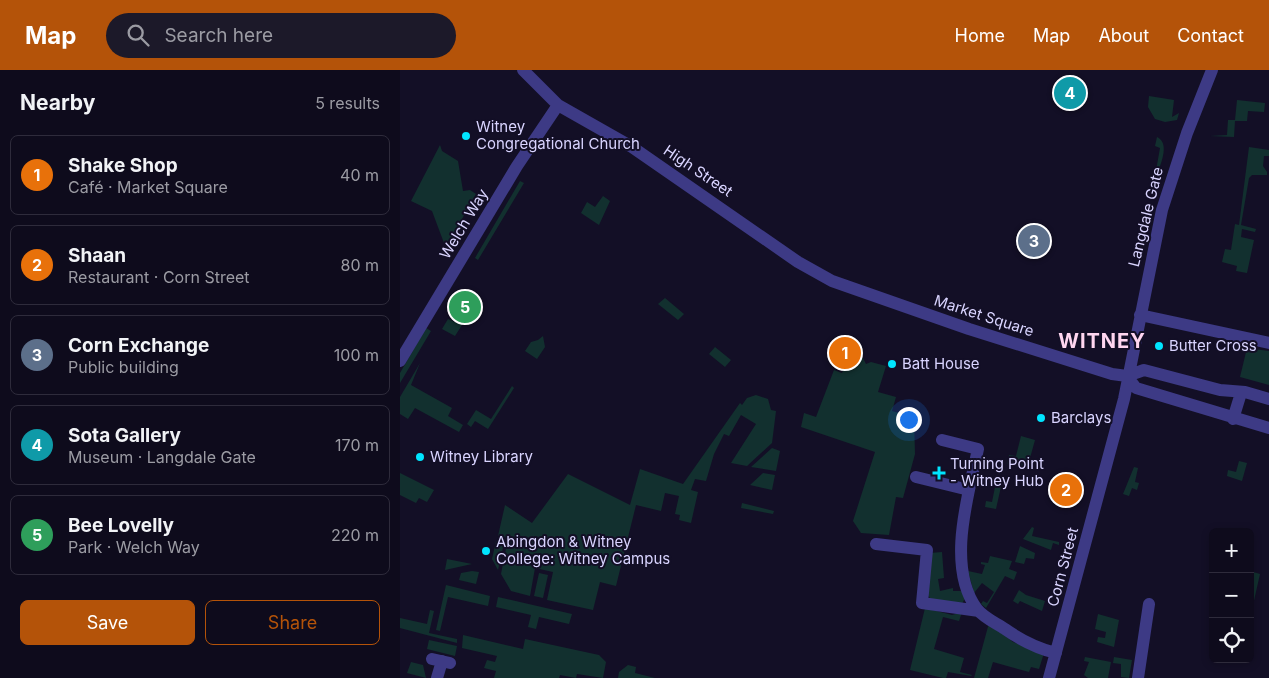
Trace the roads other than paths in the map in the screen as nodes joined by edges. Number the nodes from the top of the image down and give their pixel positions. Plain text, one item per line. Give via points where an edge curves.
1 (523, 70) edge
2 (1212, 70) edge
3 (558, 105) junction
4 (832, 281) joint
5 (1140, 315) junction
6 (1266, 343) edge
7 (400, 361) edge
8 (1127, 376) junction
9 (1240, 393) junction
10 (1269, 399) edge
11 (1234, 419) junction
12 (1269, 428) edge
13 (942, 440) dead end
14 (916, 477) dead end
15 (969, 490) junction
16 (876, 544) dead end
17 (1149, 604) dead end
18 (979, 611) junction
19 (1056, 653) junction
20 (441, 661) dead end
21 (437, 678) edge
22 (1050, 678) edge
23 (1138, 678) edge

1 - 3 street, High Street
2 - 5 street, Langdale Gate via 1162,210
3 - 4 street, High Street via 632,147 798,262
3 - 7 street, Welch Way via 517,166
4 - 8 street, Market Square via 982,333
5 - 6 street
5 - 8 street, Langdale Gate
8 - 9 street, Market Square via 1144,370
8 - 11 street, Market Square via 1136,388
8 - 19 street, Corn Street via 1124,399
9 - 10 street, Market Square
9 - 11 street
11 - 12 street, Market Square
13 - 15 street via 978,449
14 - 15 street
15 - 18 street via 961,556 968,590
16 - 18 street via 926,550 922,603
17 - 23 street
18 - 19 street via 1025,643
19 - 22 street, Corn Street
20 - 21 street

